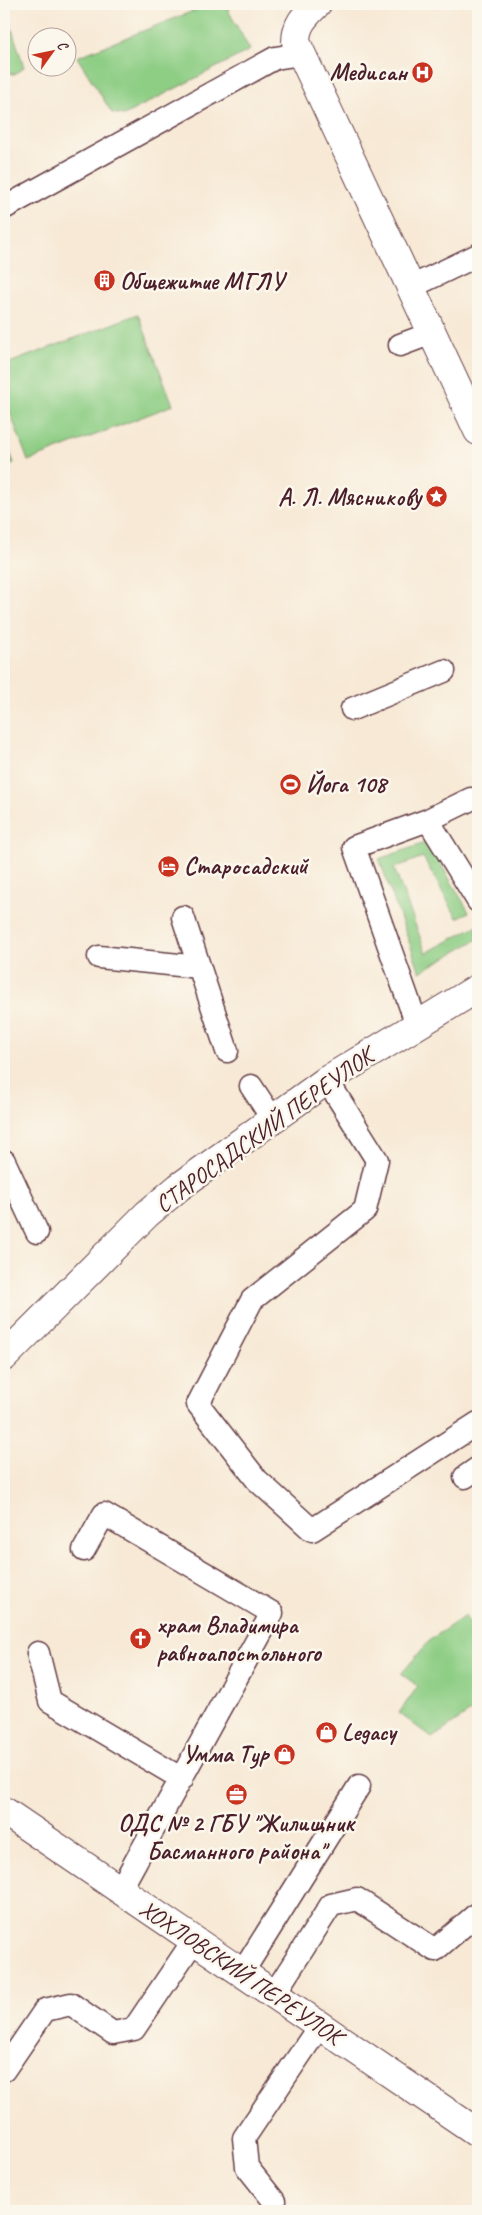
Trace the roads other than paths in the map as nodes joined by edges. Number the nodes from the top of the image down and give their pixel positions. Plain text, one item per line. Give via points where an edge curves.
1 (316, 4) edge
2 (301, 54) junction
3 (4, 208) edge
4 (478, 255) edge
5 (411, 287) junction
6 (432, 333) junction
7 (400, 345) dead end
8 (478, 430) edge
9 (444, 671) dead end
10 (352, 709) dead end
11 (471, 799) dead end
12 (428, 820) junction
13 (478, 901) edge
14 (184, 917) dead end
15 (99, 957) dead end
16 (199, 967) junction
17 (478, 988) edge
18 (417, 1025) junction
19 (227, 1052) dead end
20 (327, 1080) junction
21 (251, 1086) dead end
22 (272, 1118) junction
23 (4, 1161) edge
24 (37, 1232) dead end
25 (4, 1357) edge
26 (478, 1423) edge
27 (84, 1550) dead end
28 (38, 1653) dead end
29 (182, 1779) junction
30 (359, 1786) dead end
31 (4, 1811) edge
32 (120, 1890) junction
33 (478, 1913) edge
34 (194, 1940) junction
35 (242, 1973) junction
36 (274, 1994) junction
37 (320, 2025) junction
38 (4, 2070) edge
39 (477, 2130) edge
40 (274, 2201) dead end

1 - 2 street via 300,22 296,32
2 - 3 lane via 275,58
2 - 5 street
4 - 5 lane
5 - 6 street
6 - 7 lane
6 - 8 street
9 - 10 lane
11 - 12 lane
12 - 13 lane
12 - 18 lane via 354,847
14 - 16 lane
15 - 16 lane
16 - 19 lane
17 - 18 street, СТАРОСАДСКИЙ ПЕРЕУЛОК
18 - 20 street, СТАРОСАДСКИЙ ПЕРЕУЛОК
20 - 22 street, СТАРОСАДСКИЙ ПЕРЕУЛОК
20 - 26 lane via 377,1160 365,1210 252,1300 198,1404 257,1480 312,1530
21 - 22 lane
22 - 25 street, СТАРОСАДСКИЙ ПЕРЕУЛОК via 147,1214
23 - 24 lane
27 - 29 lane via 104,1514 272,1613
28 - 29 lane via 50,1701
29 - 32 lane
30 - 35 lane
31 - 32 street, ХОХЛОВСКИЙ ПЕРЕУЛОК
32 - 34 street, ХОХЛОВСКИЙ ПЕРЕУЛОК
33 - 36 lane via 435,1950 357,1899 331,1905
34 - 35 street, ХОХЛОВСКИЙ ПЕРЕУЛОК
34 - 38 lane via 134,2029 113,2032 71,2004 45,2010
35 - 36 street, ХОХЛОВСКИЙ ПЕРЕУЛОК
36 - 37 street, ХОХЛОВСКИЙ ПЕРЕУЛОК
37 - 39 street, ХОХЛОВСКИЙ ПЕРЕУЛОК
37 - 40 lane via 244,2138 247,2167

